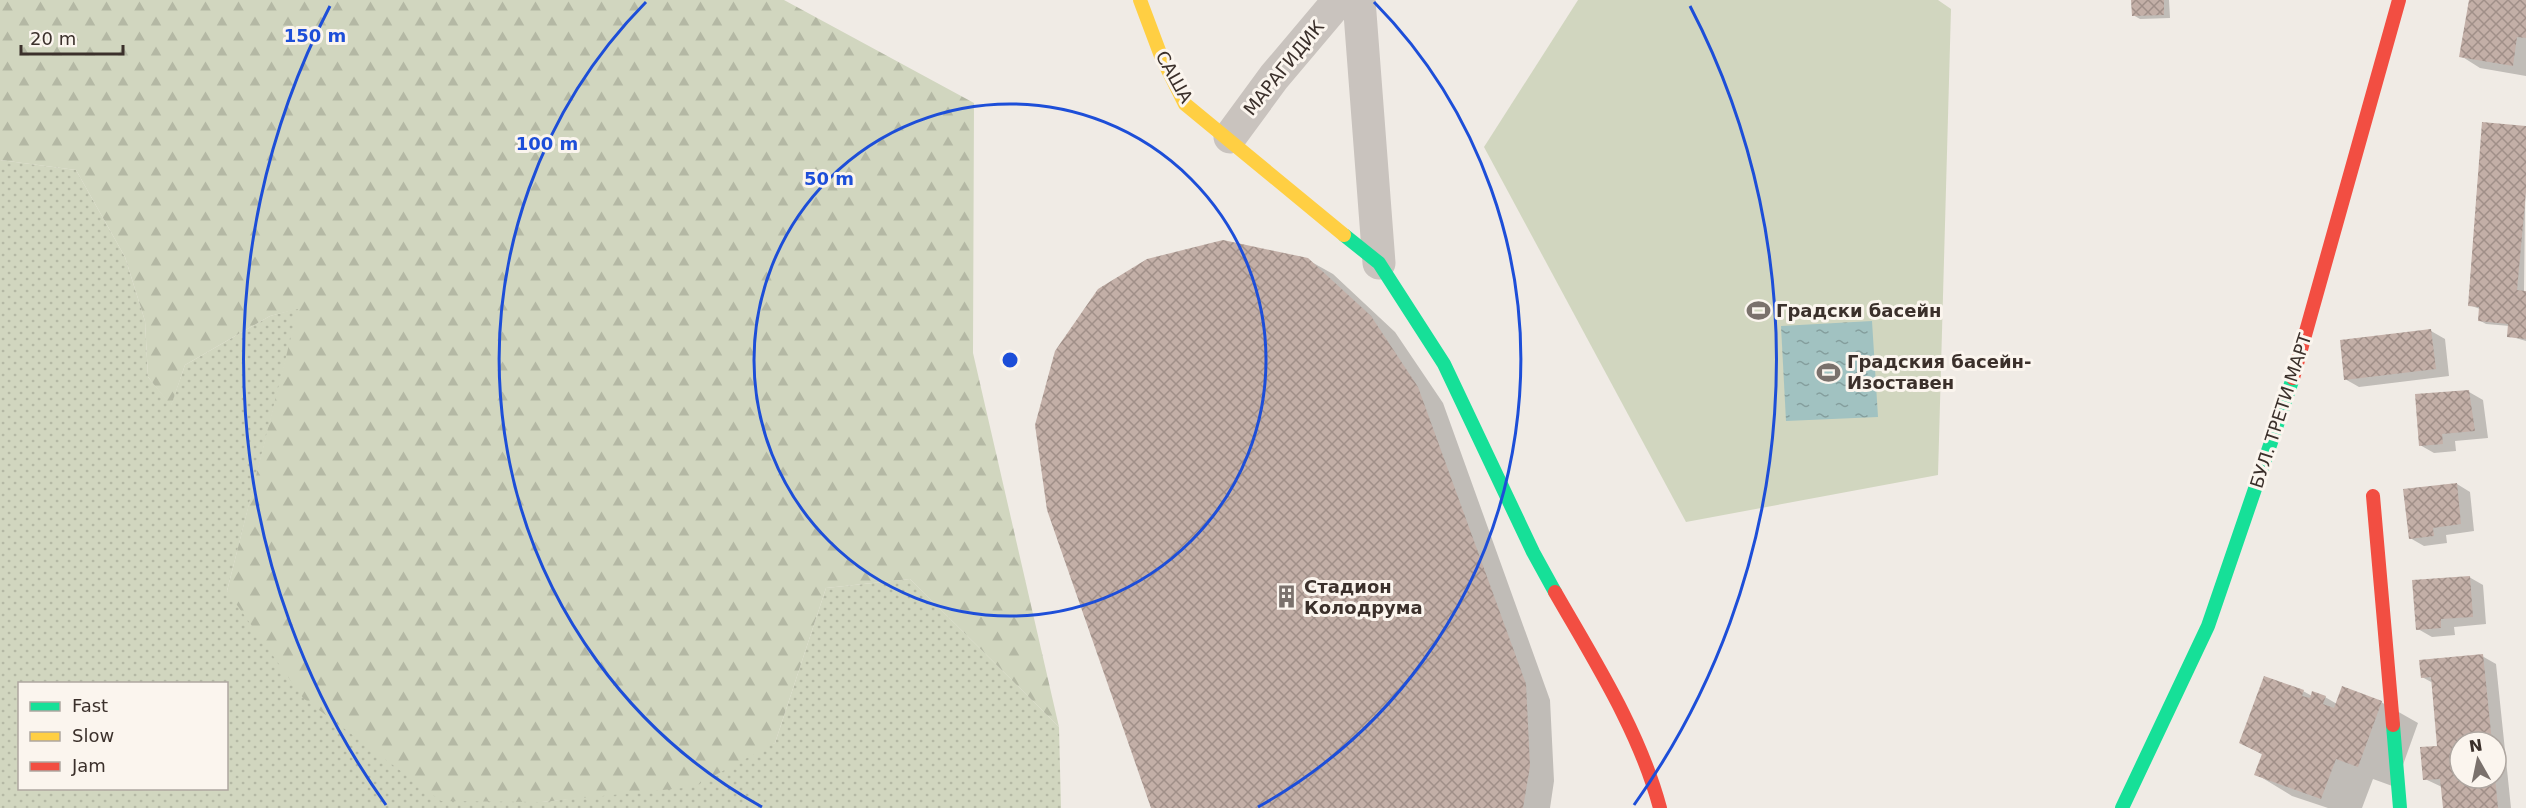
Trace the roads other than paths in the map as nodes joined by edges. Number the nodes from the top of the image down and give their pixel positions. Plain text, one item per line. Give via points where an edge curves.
1 (1140, 0) edge
2 (1339, 0) edge
3 (1359, 0) edge
4 (2399, 0) edge
5 (1230, 137) junction
6 (1379, 263) junction
7 (2373, 496) dead end
8 (1660, 808) edge
9 (2122, 808) edge
10 (2400, 808) edge

1 - 5 street, САША via 1185,104
2 - 5 street, МАРАГИДИК
3 - 6 street
4 - 9 street, БУЛ. ТРЕТИ МАРТ via 2286,404 2208,626
5 - 6 street, САША
6 - 8 street, САША via 1444,364 1533,552 1624,713 1649,767
7 - 10 street

